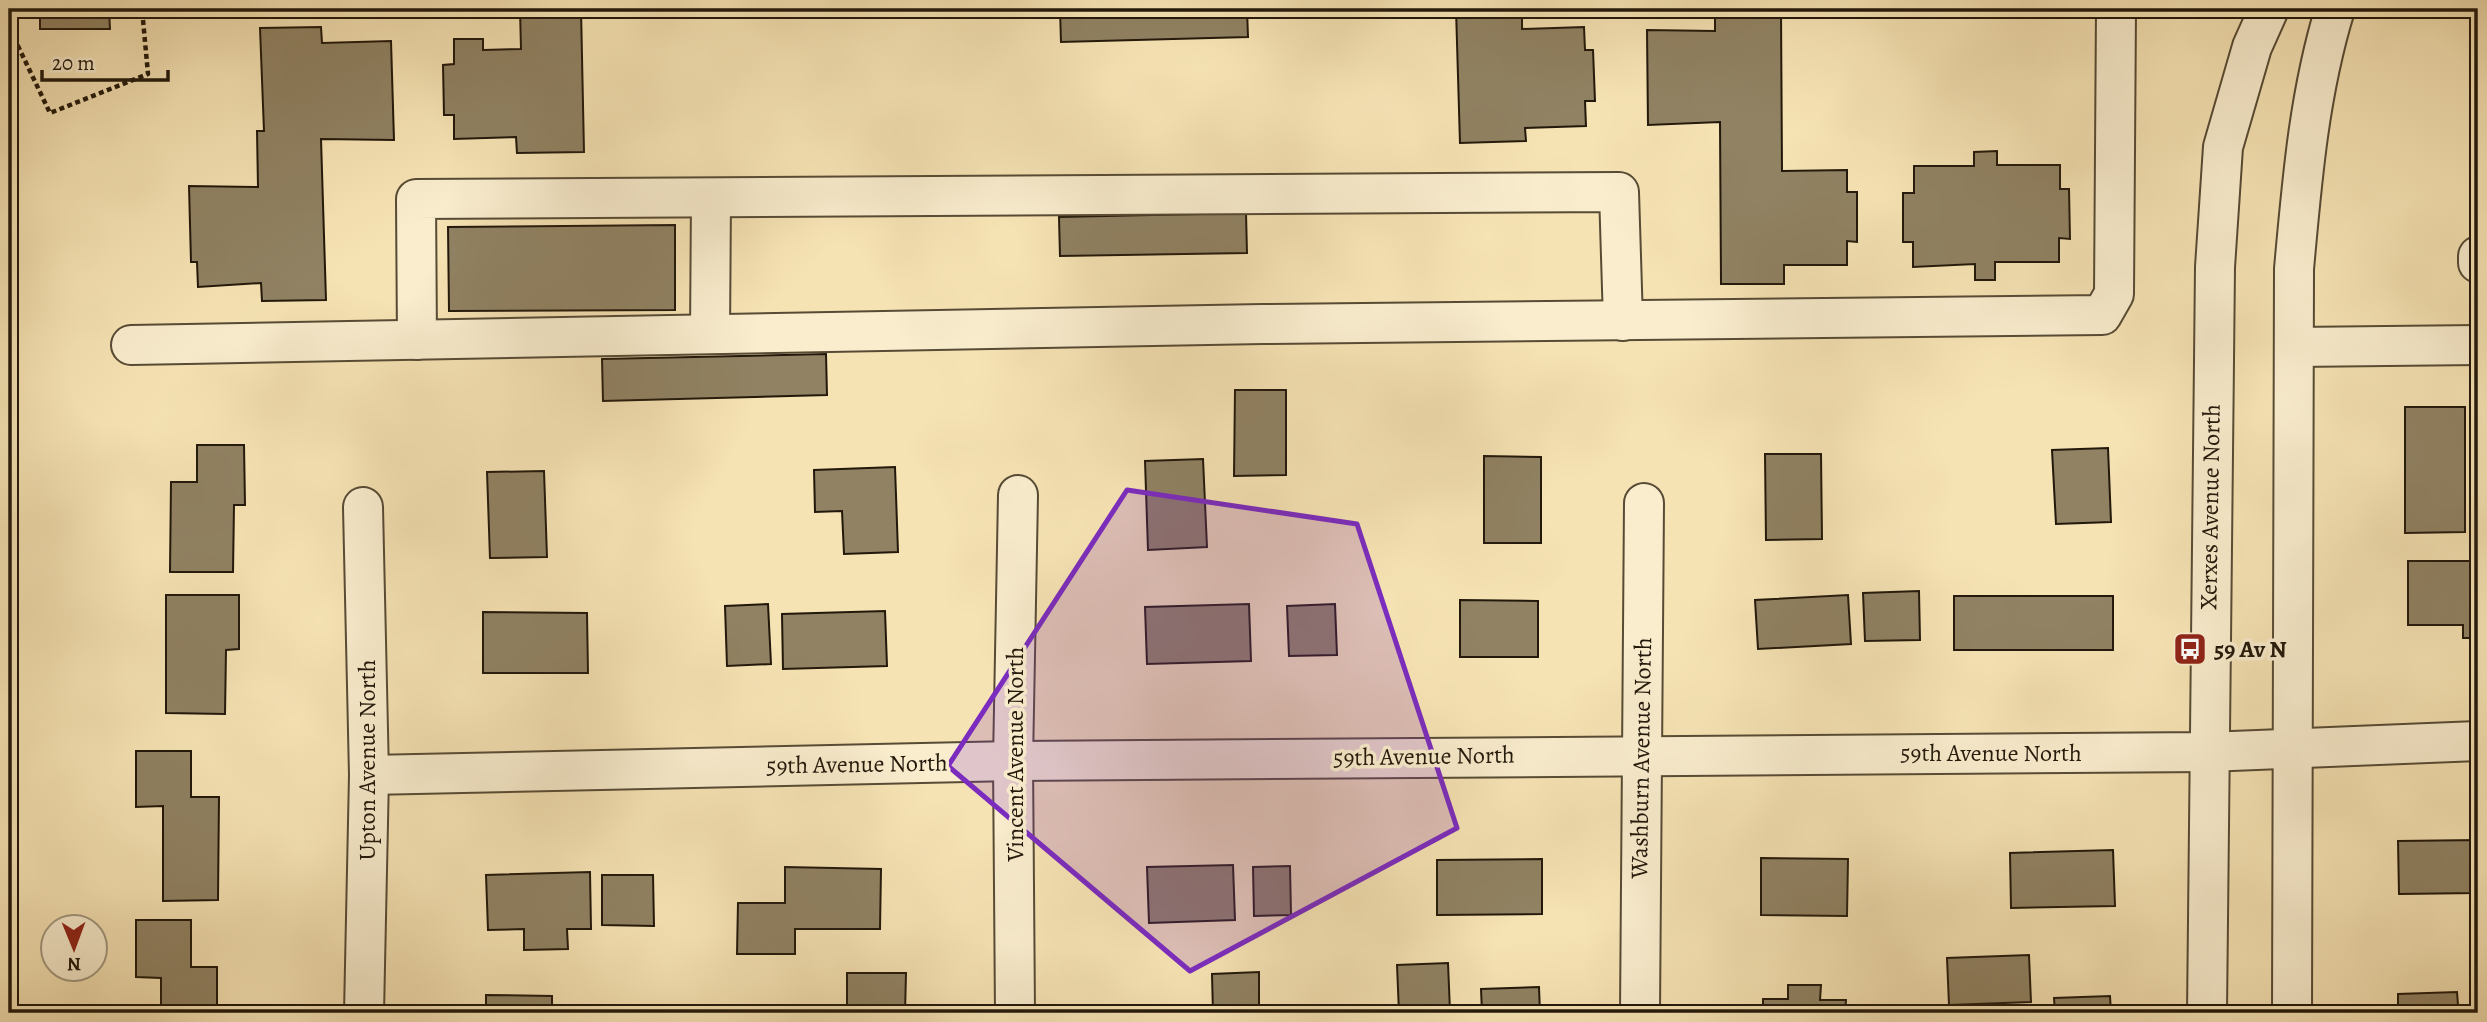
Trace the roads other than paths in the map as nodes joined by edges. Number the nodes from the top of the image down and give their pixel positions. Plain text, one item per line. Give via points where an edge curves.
1 (2116, 9) edge
2 (2269, 9) edge
3 (2335, 9) edge
4 (711, 198) junction
5 (2478, 256) edge
6 (2478, 263) edge
7 (1623, 321) junction
8 (710, 334) junction
9 (417, 340) junction
10 (131, 345) dead end
11 (2478, 345) edge
12 (2295, 347) junction
13 (1017, 495) dead end
14 (1644, 503) dead end
15 (363, 508) dead end
16 (2478, 741) edge
17 (2292, 746) junction
18 (2207, 752) junction
19 (1640, 754) junction
20 (1013, 761) junction
21 (369, 775) junction
22 (364, 1013) edge
23 (1015, 1013) edge
24 (1640, 1013) edge
25 (2207, 1013) edge
26 (2292, 1013) edge

1 - 7 street via 2114,294 2102,315
2 - 18 street, Xerxes Avenue North via 2252,47 2223,148 2214,281
3 - 12 street via 2318,63 2304,152 2294,269
4 - 7 street via 1619,192
4 - 8 street
4 - 9 street via 416,199
5 - 6 street
7 - 8 street
8 - 9 street
9 - 10 street
11 - 12 street
12 - 17 street
13 - 20 street, Vincent Avenue North
14 - 19 street, Washburn Avenue North
15 - 21 street, Upton Avenue North
16 - 17 street, 59th Avenue North
17 - 18 street, 59th Avenue North
17 - 26 street
18 - 19 street, 59th Avenue North
18 - 25 street, Xerxes Avenue North
19 - 20 street, 59th Avenue North
19 - 24 street, Washburn Avenue North
20 - 21 street, 59th Avenue North
20 - 23 street, Vincent Avenue North
21 - 22 street, Upton Avenue North

